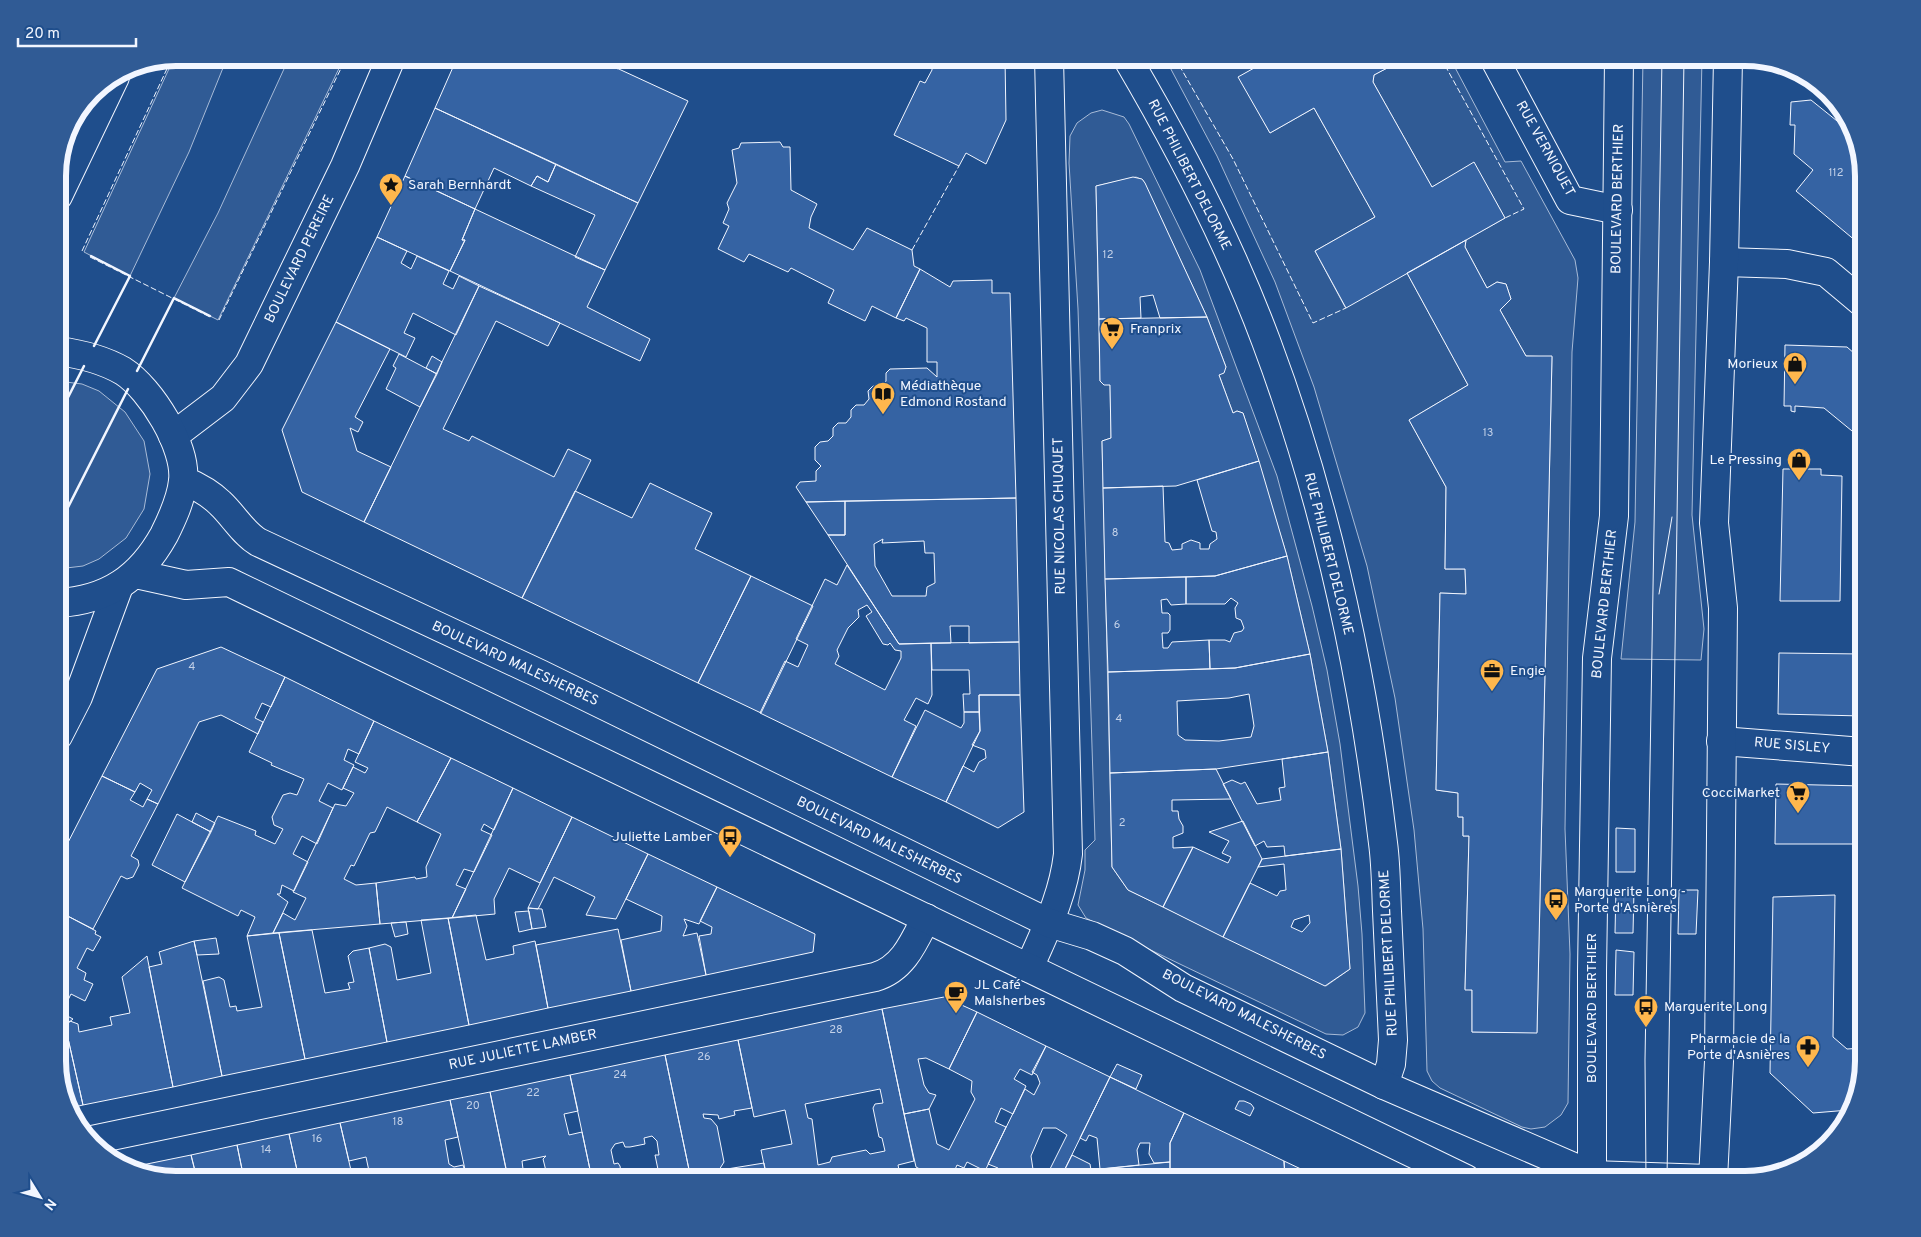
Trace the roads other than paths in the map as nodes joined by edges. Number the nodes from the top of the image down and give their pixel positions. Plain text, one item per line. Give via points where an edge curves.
1 (388, 66) edge
2 (1049, 66) edge
3 (1132, 66) edge
4 (1498, 66) edge
5 (1619, 66) edge
6 (1728, 66) edge
7 (109, 90) edge
8 (66, 179) edge
9 (1618, 210) junction
10 (1724, 262) junction
11 (1855, 296) edge
12 (66, 353) edge
13 (173, 436) junction
14 (183, 480) junction
15 (128, 580) junction
16 (66, 603) edge
17 (66, 720) edge
18 (1721, 741) junction
19 (1855, 751) edge
20 (926, 918) junction
21 (1048, 923) junction
22 (1029, 968) junction
23 (1384, 1084) junction
24 (99, 1138) edge
25 (1447, 1171) edge
26 (1579, 1171) edge
27 (1592, 1171) edge
28 (1713, 1171) edge

1 - 13 main road, BOULEVARD PEREIRE via 345,166 249,364 223,398
2 - 21 main road, RUE NICOLAS CHUQUET via 1068,830 1065,881
3 - 23 main road, RUE PHILIBERT DELORME via 1222,236 1266,340 1315,493 1344,608 1384,846 1393,1040 1392,1064
4 - 9 main road, RUE VERNIQUET via 1570,200
5 - 9 main road, BOULEVARD BERTHIER
6 - 10 main road
7 - 8 main road
9 - 27 main road, BOULEVARD BERTHIER via 1614,516 1597,658
10 - 11 main road via 1787,264 1826,272
10 - 18 main road via 1714,524 1723,608
12 - 13 main road via 87,354 124,372 153,400
13 - 14 main road
14 - 15 main road via 173,518 152,556
14 - 21 main road, BOULEVARD MALESHERBES via 205,490 258,542 540,674
15 - 16 main road via 80,602
15 - 17 main road
15 - 20 main road via 186,585 229,582
18 - 19 main road, RUE SISLEY
18 - 28 main road via 1719,1061
20 - 22 main road
20 - 24 main road, RUE JULIETTE LAMBER via 906,954 893,969 875,977
21 - 22 main road, RUE NICOLAS CHUQUET
21 - 23 main road, BOULEVARD MALESHERBES via 1092,936 1124,951 1183,988
22 - 25 main road
23 - 26 main road, BOULEVARD MALESHERBES

